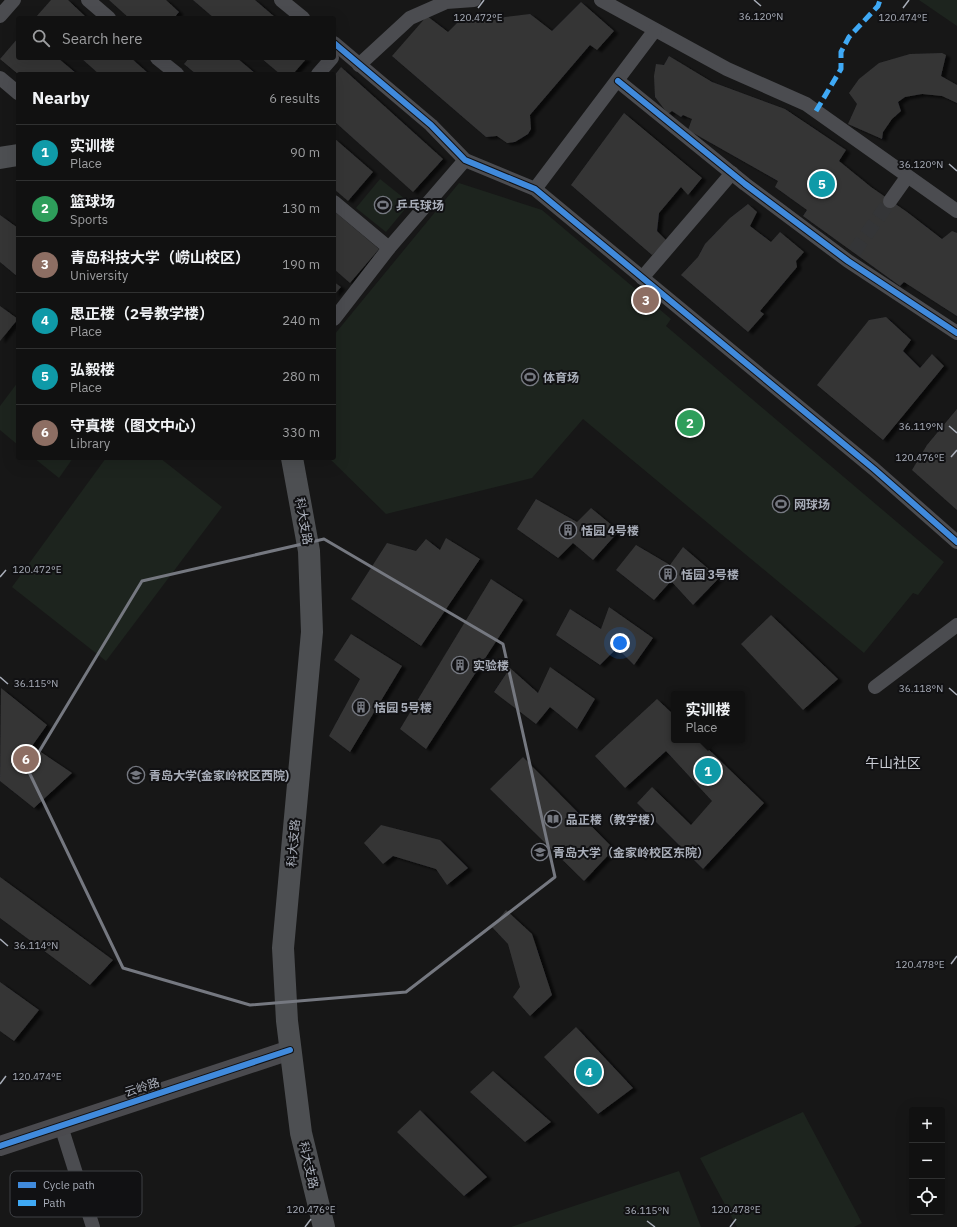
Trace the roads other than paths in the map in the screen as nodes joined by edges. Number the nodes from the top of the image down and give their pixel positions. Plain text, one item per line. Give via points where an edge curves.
1 (14, 0) edge
2 (88, 0) edge
3 (281, 0) edge
4 (474, 0) edge
5 (601, 0) edge
6 (0, 16) edge
7 (107, 16) edge
8 (301, 16) edge
9 (655, 30) junction
10 (336, 52) edge
11 (159, 60) edge
12 (328, 60) edge
13 (360, 65) junction
14 (174, 72) edge
15 (319, 72) edge
16 (0, 78) edge
17 (618, 82) junction
18 (16, 91) edge
19 (16, 155) edge
20 (0, 158) edge
21 (465, 160) junction
22 (16, 170) edge
23 (0, 172) edge
24 (732, 173) junction
25 (907, 177) junction
26 (535, 188) junction
27 (890, 201) tunnel mouth
28 (336, 204) edge
29 (957, 211) edge
30 (389, 248) junction
31 (642, 278) junction
32 (336, 316) edge
33 (957, 333) edge
34 (279, 460) edge
35 (292, 460) edge
36 (957, 542) edge
37 (957, 625) edge
38 (874, 687) dead end
39 (284, 1052) junction
40 (61, 1126) junction
41 (0, 1146) edge
42 (75, 1171) edge
43 (90, 1217) edge
44 (93, 1227) edge
45 (310, 1227) edge
46 (324, 1227) edge

1 - 6 street
2 - 7 street
3 - 8 street
4 - 13 street via 446,2 410,18
5 - 9 street
9 - 17 street
9 - 25 street via 727,69 806,104
10 - 13 street
11 - 14 street
12 - 15 street
13 - 21 street via 431,125
16 - 18 street
17 - 24 street
17 - 26 street
19 - 20 main road
21 - 26 street
21 - 30 street
22 - 23 main road
24 - 31 street
24 - 33 street
25 - 27 street
25 - 29 street
26 - 31 street
28 - 30 street
30 - 32 street
31 - 36 street via 880,473
34 - 39 main road, 科大支路 via 284,478 296,555 297,633 270,946
35 - 39 main road, 科大支路 via 310,551 312,632 284,948
37 - 38 street
39 - 40 street, 云岭路
39 - 45 main road, 科大支路 via 287,1132
39 - 46 main road, 科大支路
40 - 41 street, 云岭路
40 - 42 street
43 - 44 street

